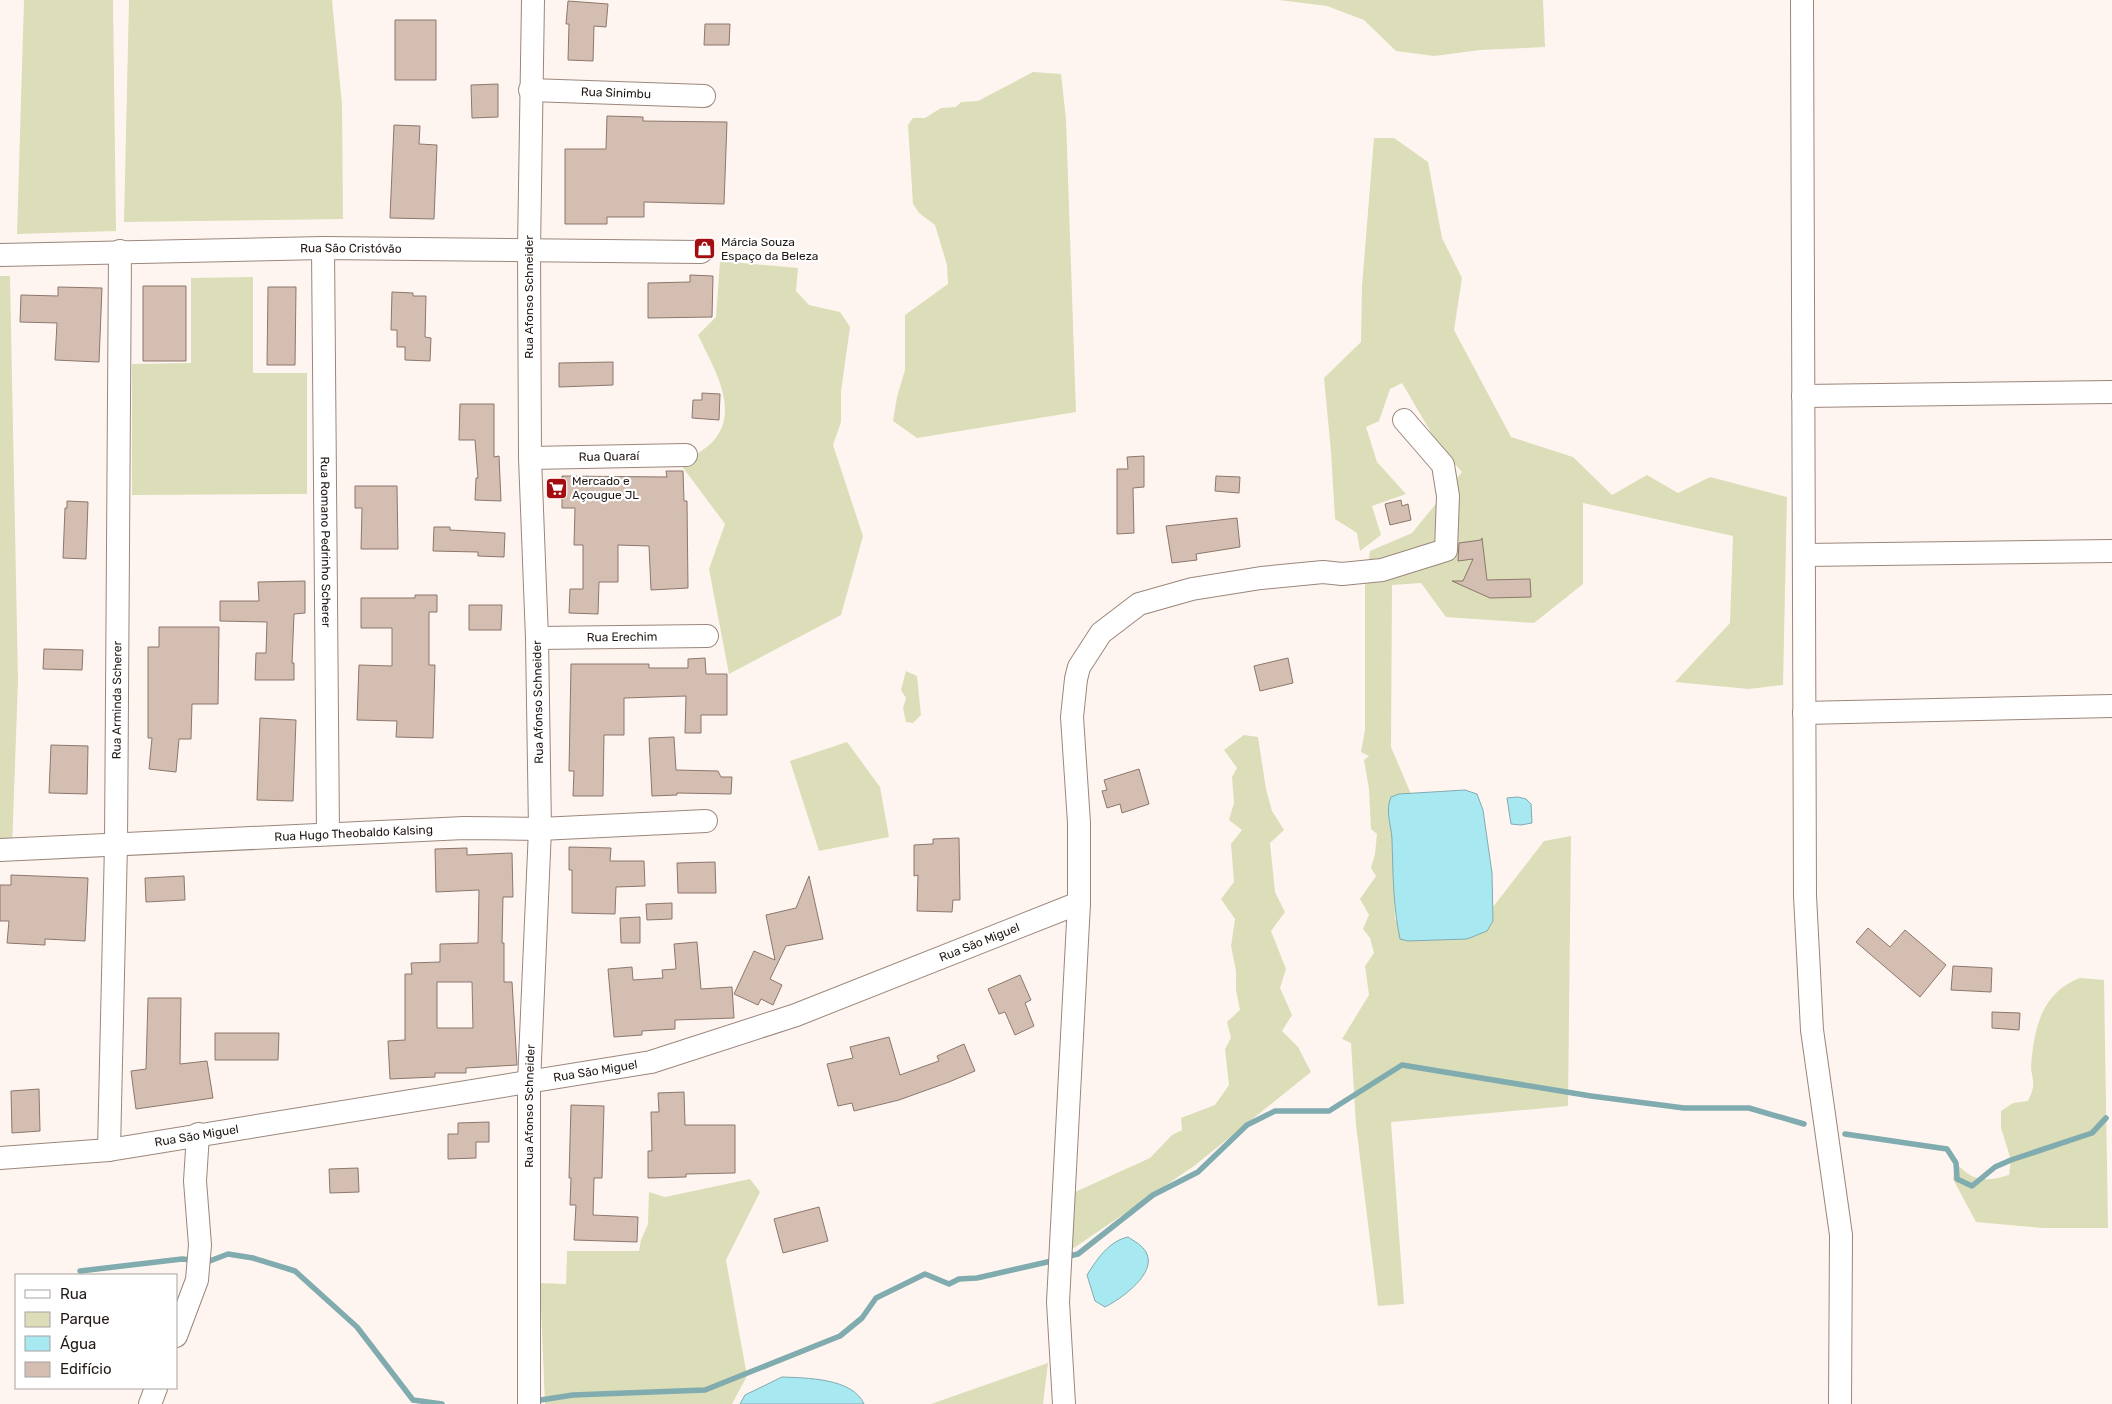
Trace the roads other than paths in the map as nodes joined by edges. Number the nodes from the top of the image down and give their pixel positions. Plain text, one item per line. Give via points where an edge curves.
1 (532, 0) edge
2 (1802, 0) edge
3 (530, 90) junction
4 (704, 96) dead end
5 (323, 248) junction
6 (529, 249) junction
7 (120, 251) junction
8 (702, 252) dead end
9 (0, 255) edge
10 (2112, 392) edge
11 (1804, 396) junction
12 (1404, 420) dead end
13 (686, 455) dead end
14 (530, 458) junction
15 (2112, 551) edge
16 (1804, 556) junction
17 (707, 636) dead end
18 (537, 638) junction
19 (2112, 706) edge
20 (1804, 712) junction
21 (706, 821) dead end
22 (540, 829) junction
23 (328, 834) junction
24 (116, 844) junction
25 (0, 850) edge
26 (1079, 904) junction
27 (529, 1083) junction
28 (198, 1134) junction
29 (109, 1150) junction
30 (0, 1158) edge
31 (178, 1331) edge
32 (156, 1389) edge
33 (150, 1404) edge
34 (529, 1404) edge
35 (1064, 1404) edge
36 (1840, 1404) edge

1 - 3 street, Rua Afonso Schneider
2 - 11 street
3 - 4 street, Rua Sinimbu
3 - 6 street, Rua Afonso Schneider
5 - 6 street, Rua São Cristóvão
5 - 7 street, Rua São Cristóvão
5 - 23 street, Rua Romano Pedrinho Scherer
6 - 8 street, Rua São Cristóvão
6 - 14 street, Rua Afonso Schneider
7 - 9 street, Rua São Cristóvão
7 - 24 street, Rua Arminda Scherer
10 - 11 street
11 - 16 street
12 - 26 street via 1443,465 1448,496 1446,550 1382,570 1261,578 1192,589 1139,604 1101,633 1076,679 1072,717 1079,822
13 - 14 street, Rua Quaraí
14 - 18 street, Rua Afonso Schneider
15 - 16 street
16 - 20 street
17 - 18 street, Rua Erechim
18 - 22 street, Rua Afonso Schneider
19 - 20 street
20 - 36 street via 1805,896 1812,1030 1841,1235
21 - 22 street, Rua Hugo Theobaldo Kalsing
22 - 23 street, Rua Hugo Theobaldo Kalsing via 464,828
22 - 27 street, Rua Afonso Schneider
23 - 24 street, Rua Hugo Theobaldo Kalsing
24 - 25 street, Rua Hugo Theobaldo Kalsing
24 - 29 street, Rua Arminda Scherer
26 - 27 street, Rua São Miguel via 796,1016 651,1062
26 - 35 street via 1059,1259
27 - 28 street, Rua São Miguel
27 - 34 street, Rua Afonso Schneider
28 - 29 street, Rua São Miguel
28 - 31 street via 195,1181 200,1246 197,1280
29 - 30 street, Rua São Miguel
32 - 33 street

